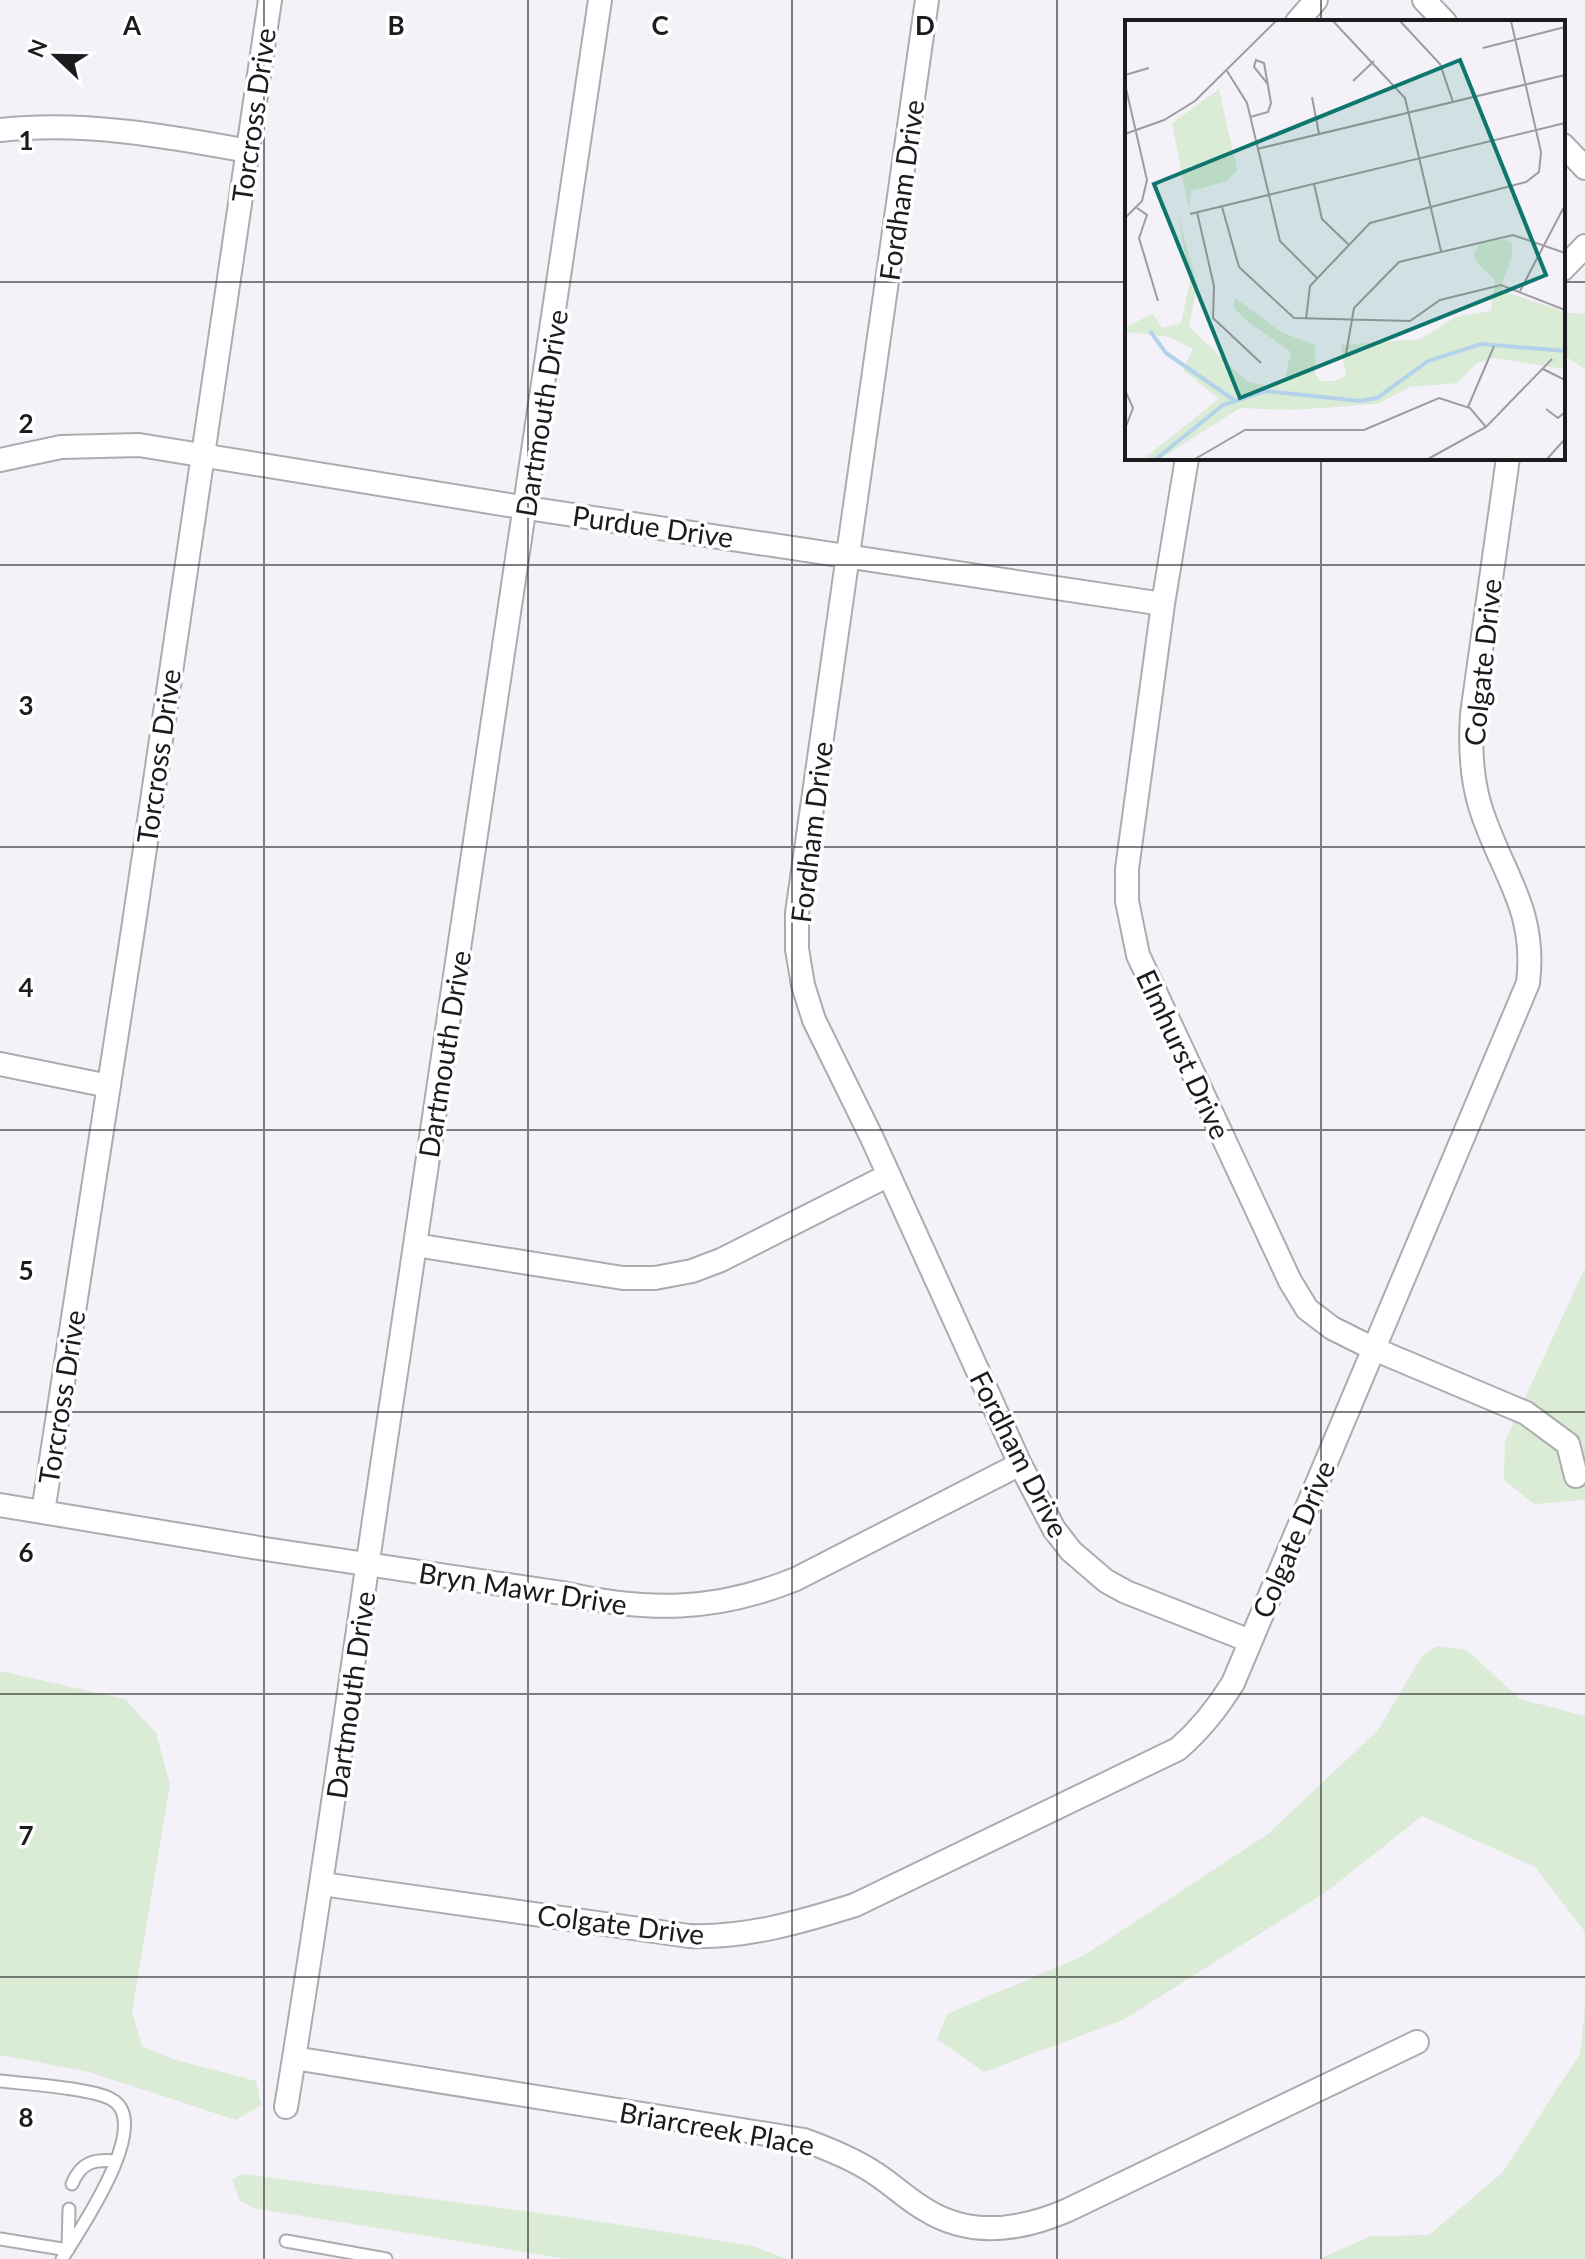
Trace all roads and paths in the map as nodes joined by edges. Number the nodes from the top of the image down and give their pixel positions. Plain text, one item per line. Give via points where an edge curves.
1 (270, 0) edge
2 (600, 0) edge
3 (927, 0) edge
4 (1316, 0) edge
5 (1424, 0) edge
6 (1299, 20) edge
7 (1443, 20) edge
8 (0, 130) edge
9 (1565, 147) edge
10 (248, 151) junction
11 (1585, 168) edge
12 (1585, 246) edge
13 (1565, 267) edge
14 (202, 456) junction
15 (0, 460) edge
16 (1187, 460) edge
17 (1508, 460) edge
18 (527, 508) junction
19 (849, 555) junction
20 (1163, 604) junction
21 (0, 1064) edge
22 (109, 1086) junction
23 (889, 1175) junction
24 (415, 1245) junction
25 (1374, 1349) junction
26 (1020, 1464) junction
27 (1576, 1476) dead end
28 (0, 1505) edge
29 (43, 1512) junction
30 (368, 1564) junction
31 (1250, 1641) junction
32 (322, 1884) junction
33 (1417, 2042) dead end
34 (294, 2058) junction
35 (0, 2081) edge
36 (286, 2107) dead end
37 (116, 2161) junction
38 (72, 2184) dead end
39 (69, 2209) dead end
40 (0, 2239) edge
41 (286, 2241) dead end
42 (65, 2255) edge
43 (386, 2259) edge

1 - 10 street, Torcross Drive
2 - 18 street, Dartmouth Drive
3 - 19 street, Fordham Drive
4 - 6 street
5 - 7 street
8 - 10 street via 97,129
9 - 11 street
10 - 14 street, Torcross Drive
12 - 13 street
14 - 15 street, Purdue Drive via 103,445 61,447
14 - 18 street, Purdue Drive
14 - 22 street, Torcross Drive
16 - 20 street, Elmhurst Drive
17 - 25 street, Colgate Drive via 1470,741 1480,805 1524,911 1530,938 1528,983
18 - 19 street, Purdue Drive
18 - 24 street, Dartmouth Drive
19 - 20 street, Purdue Drive
19 - 23 street, Fordham Drive via 797,913 797,949 814,1020
20 - 25 street, Elmhurst Drive via 1127,869 1127,901 1138,955 1290,1281 1320,1321
21 - 22 street
22 - 29 street, Torcross Drive
23 - 24 street via 721,1260 655,1278 623,1278
23 - 26 street, Fordham Drive
24 - 30 street, Dartmouth Drive
25 - 27 street, Elmhurst Drive via 1526,1413 1568,1444
25 - 31 street, Colgate Drive
26 - 30 street, Bryn Mawr Drive via 796,1579 726,1601 685,1607 607,1603
26 - 31 street, Fordham Drive via 1054,1529 1087,1567 1126,1592
28 - 29 street, Bryn Mawr Drive
29 - 30 street, Bryn Mawr Drive
30 - 32 street, Dartmouth Drive
31 - 32 street, Colgate Drive via 1216,1711 1178,1749 855,1905 802,1922 689,1936
32 - 34 street, Dartmouth Drive
33 - 34 street, Briarcreek Place via 1068,2210 1005,2229 975,2228 928,2212 855,2161 804,2140
34 - 36 street, Dartmouth Drive
35 - 37 lane via 101,2095 117,2103 125,2121
37 - 38 lane via 86,2163
37 - 42 lane
39 - 42 lane
40 - 42 lane
41 - 43 lane

